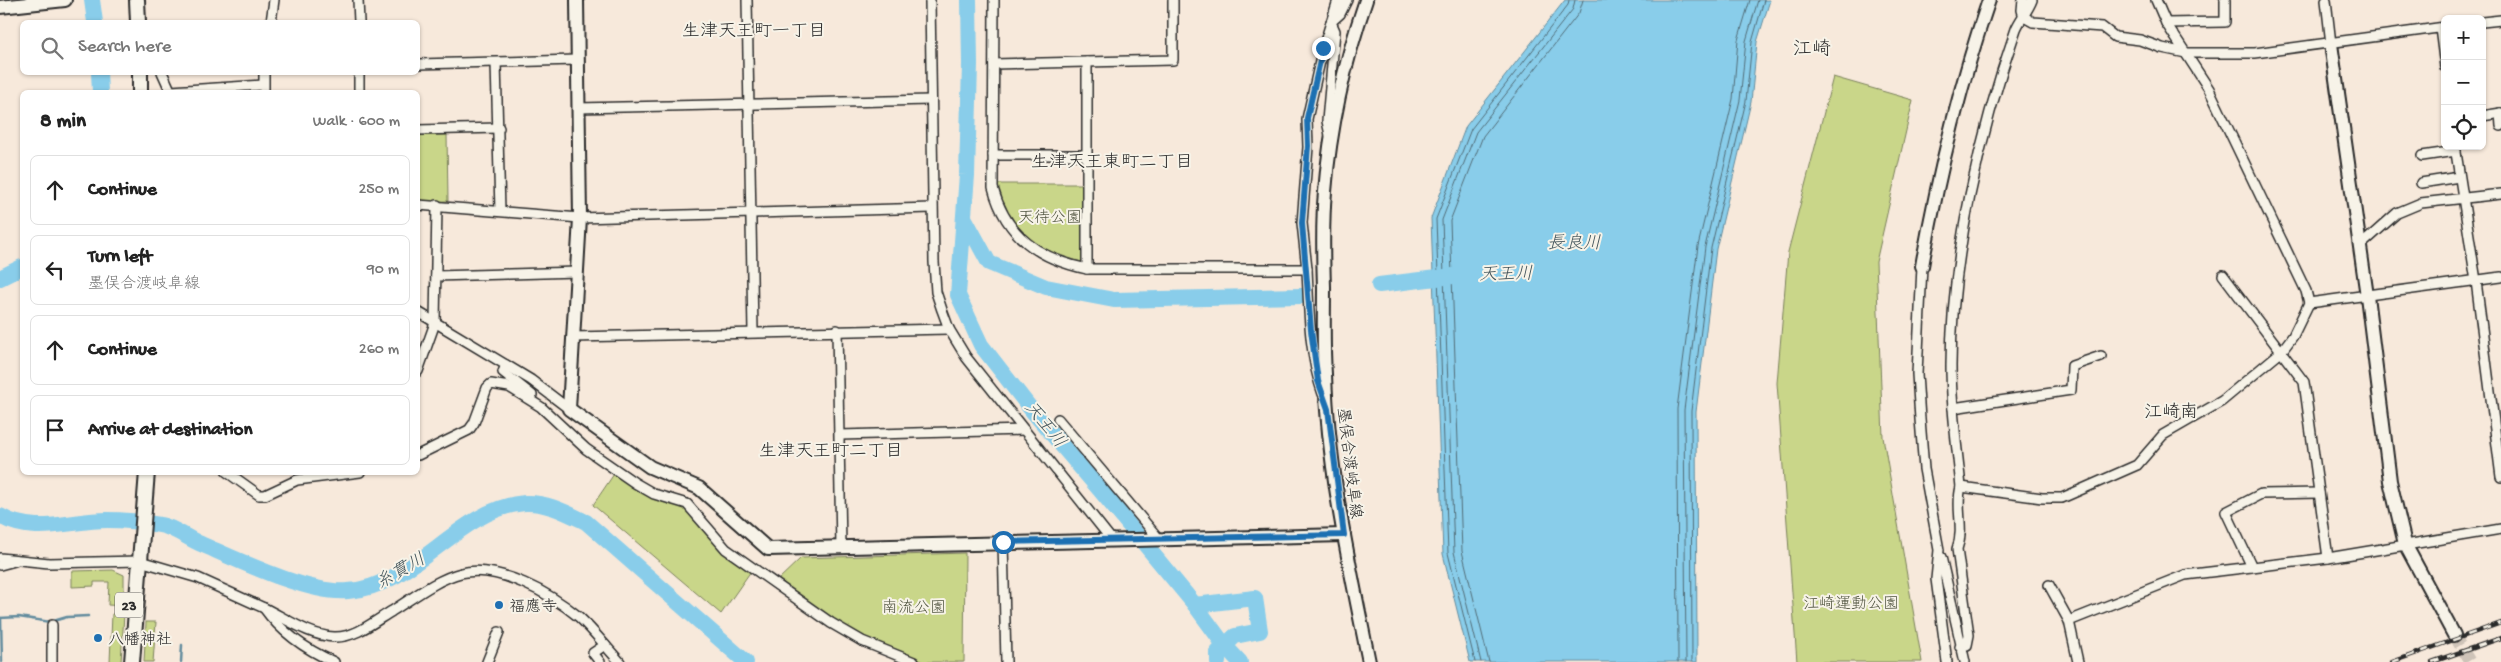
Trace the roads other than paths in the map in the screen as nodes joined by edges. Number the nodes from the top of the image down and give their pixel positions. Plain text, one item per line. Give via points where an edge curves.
1 (65, 0) edge
2 (137, 0) edge
3 (145, 0) edge
4 (274, 0) edge
5 (358, 0) edge
6 (577, 0) edge
7 (747, 0) edge
8 (930, 0) edge
9 (994, 0) edge
10 (1173, 0) edge
11 (1338, 0) edge
12 (1347, 0) edge
13 (1366, 0) edge
14 (1990, 0) edge
15 (2024, 0) edge
16 (2032, 0) edge
17 (2156, 0) edge
18 (2225, 0) edge
19 (2328, 1) edge
20 (0, 7) edge
21 (2024, 17) junction
22 (138, 20) edge
23 (146, 20) edge
24 (271, 20) edge
25 (359, 20) edge
26 (2501, 20) edge
27 (1330, 22) junction
28 (2486, 22) edge
29 (2166, 24) junction
30 (2441, 27) edge
31 (2331, 44) junction
32 (2186, 52) junction
33 (577, 60) junction
34 (1088, 62) junction
35 (496, 63) junction
36 (420, 64) edge
37 (994, 64) junction
38 (140, 75) edge
39 (147, 75) edge
40 (163, 75) edge
41 (264, 75) edge
42 (359, 75) edge
43 (264, 89) edge
44 (140, 90) edge
45 (148, 90) edge
46 (170, 90) edge
47 (233, 90) edge
48 (359, 90) edge
49 (931, 100) junction
50 (750, 103) junction
51 (578, 108) junction
52 (2500, 113) edge
53 (2486, 115) edge
54 (2501, 126) edge
55 (499, 128) junction
56 (420, 130) edge
57 (1331, 143) junction
58 (2447, 150) edge
59 (2455, 150) edge
60 (993, 155) junction
61 (1087, 155) junction
62 (2422, 156) dead end
63 (2459, 177) junction
64 (2421, 182) dead end
65 (2501, 194) edge
66 (2462, 199) junction
67 (436, 205) junction
68 (420, 206) edge
69 (932, 208) junction
70 (500, 210) junction
71 (752, 215) junction
72 (580, 218) junction
73 (2360, 246) junction
74 (1922, 266) joint
75 (1307, 269) junction
76 (1087, 270) junction
77 (577, 272) junction
78 (2223, 275) dead end
79 (436, 276) junction
80 (2501, 278) edge
81 (2476, 281) junction
82 (2367, 296) junction
83 (2309, 303) junction
84 (420, 313) edge
85 (435, 323) junction
86 (949, 328) junction
87 (836, 330) junction
88 (753, 332) junction
89 (574, 337) junction
90 (2281, 352) junction
91 (2101, 356) dead end
92 (420, 365) edge
93 (506, 365) junction
94 (541, 407) junction
95 (1953, 408) junction
96 (569, 409) junction
97 (1328, 409) junction
98 (1058, 419) dead end
99 (1024, 430) junction
100 (840, 435) junction
101 (420, 454) edge
102 (139, 475) edge
103 (148, 475) edge
104 (231, 475) edge
105 (320, 475) edge
106 (296, 476) edge
107 (2501, 478) edge
108 (1961, 487) junction
109 (2319, 493) junction
110 (2501, 529) edge
111 (1344, 535) junction
112 (1114, 539) junction
113 (1154, 539) junction
114 (1003, 542) junction
115 (2405, 544) junction
116 (841, 547) junction
117 (1939, 550) junction
118 (136, 554) junction
119 (0, 558) edge
120 (2328, 558) junction
121 (15, 561) junction
122 (0, 565) edge
123 (2252, 567) junction
124 (2049, 585) dead end
125 (264, 608) junction
126 (2069, 621) junction
127 (52, 625) dead end
128 (499, 632) dead end
129 (2454, 635) tunnel mouth
130 (605, 645) junction
131 (1960, 647) junction
132 (52, 662) edge
133 (125, 662) edge
134 (132, 662) edge
135 (334, 662) edge
136 (487, 662) edge
137 (600, 662) edge
138 (620, 662) edge
139 (914, 662) edge
140 (1006, 662) edge
141 (1369, 662) edge
142 (1947, 662) edge
143 (1965, 662) edge
144 (2078, 662) edge

1 - 20 street
2 - 22 main road
3 - 23 main road
4 - 24 street
5 - 25 street
6 - 33 street
7 - 50 street
8 - 49 street
9 - 37 street
10 - 34 street via 1173,60
11 - 27 street
12 - 27 street via 1340,14
13 - 57 street, 墨俣合渡岐阜線 via 1355,33
14 - 74 street via 1952,122
15 - 21 street
16 - 21 street
17 - 29 street
18 - 29 street via 2225,22
19 - 31 street
21 - 32 street via 2033,22 2102,27 2115,37
21 - 95 street via 2016,30 1993,106 1964,232 1954,304
26 - 28 street
27 - 57 street via 1335,31 1327,122
27 - 75 street via 1307,118 1302,223
29 - 32 street
30 - 31 street
31 - 32 street via 2255,54
31 - 73 street
32 - 83 street via 2219,109
33 - 35 street
33 - 51 street
34 - 37 street
34 - 61 street
35 - 36 street
35 - 55 street
37 - 60 street
38 - 44 main road
39 - 45 main road
40 - 46 street
41 - 43 street
42 - 48 street
43 - 47 street
49 - 50 street
49 - 69 street
50 - 51 street
50 - 71 street
51 - 72 street
52 - 53 street
52 - 54 street
55 - 56 street
55 - 70 street
57 - 97 street, 墨俣合渡岐阜線 via 1324,193
58 - 62 street
59 - 63 street
60 - 61 street
60 - 76 street via 996,202 1013,230 1034,249
61 - 76 street
63 - 64 street
63 - 66 street
65 - 66 street
66 - 73 street via 2421,203 2397,214
66 - 81 street
67 - 68 street
67 - 70 street
67 - 79 street
69 - 71 street
69 - 86 street via 936,292
70 - 72 street
71 - 72 street
71 - 88 street
72 - 77 street
73 - 82 street
74 - 117 street via 1918,323 1919,410 1924,469
75 - 76 street
75 - 97 street via 1318,381
77 - 79 street
77 - 89 street
78 - 90 street
79 - 85 street
80 - 81 street
81 - 82 street
81 - 107 street
82 - 83 street
82 - 115 street via 2390,482
83 - 90 street
84 - 85 street
85 - 92 street
85 - 93 street
86 - 87 street
86 - 99 street via 986,384
87 - 88 street
87 - 100 street
88 - 89 street
89 - 96 street
90 - 108 street via 2222,401 2163,435 2137,465 2062,498
90 - 109 street via 2304,382
91 - 95 street via 2072,366 2071,390
93 - 94 street via 503,372 534,397
93 - 96 street
94 - 101 street via 509,387 492,384 487,388 469,430
94 - 139 street via 609,467 654,494 687,504 726,549 776,585 862,641
95 - 108 street
96 - 116 street via 650,467 699,488 768,550
97 - 111 street, 墨俣合渡岐阜線
98 - 113 street
99 - 100 street
99 - 112 street
100 - 116 street
102 - 118 main road, 23
103 - 118 main road, 23
104 - 106 street via 259,495 265,495
105 - 106 street
108 - 131 street via 1958,494 1961,537 1957,548 1969,634 1967,645
109 - 120 street
109 - 123 street via 2261,494 2226,512
110 - 115 street
111 - 113 street
111 - 141 street, 墨俣合渡岐阜線
112 - 113 street
112 - 114 street
114 - 116 street
114 - 140 street
115 - 120 street
115 - 129 street
117 - 131 street
117 - 142 street via 1936,579
118 - 121 street via 50,563
118 - 125 street
118 - 133 main road, 23
118 - 134 main road, 23
119 - 121 street
120 - 123 street
121 - 122 street
123 - 126 street via 2185,574
124 - 126 street
125 - 130 street via 318,634 344,637 438,582 461,573 488,571 525,584 558,602
125 - 135 street via 272,620 300,643
126 - 144 street
127 - 132 street
128 - 136 street
130 - 137 street via 593,653
130 - 138 street
131 - 143 street

